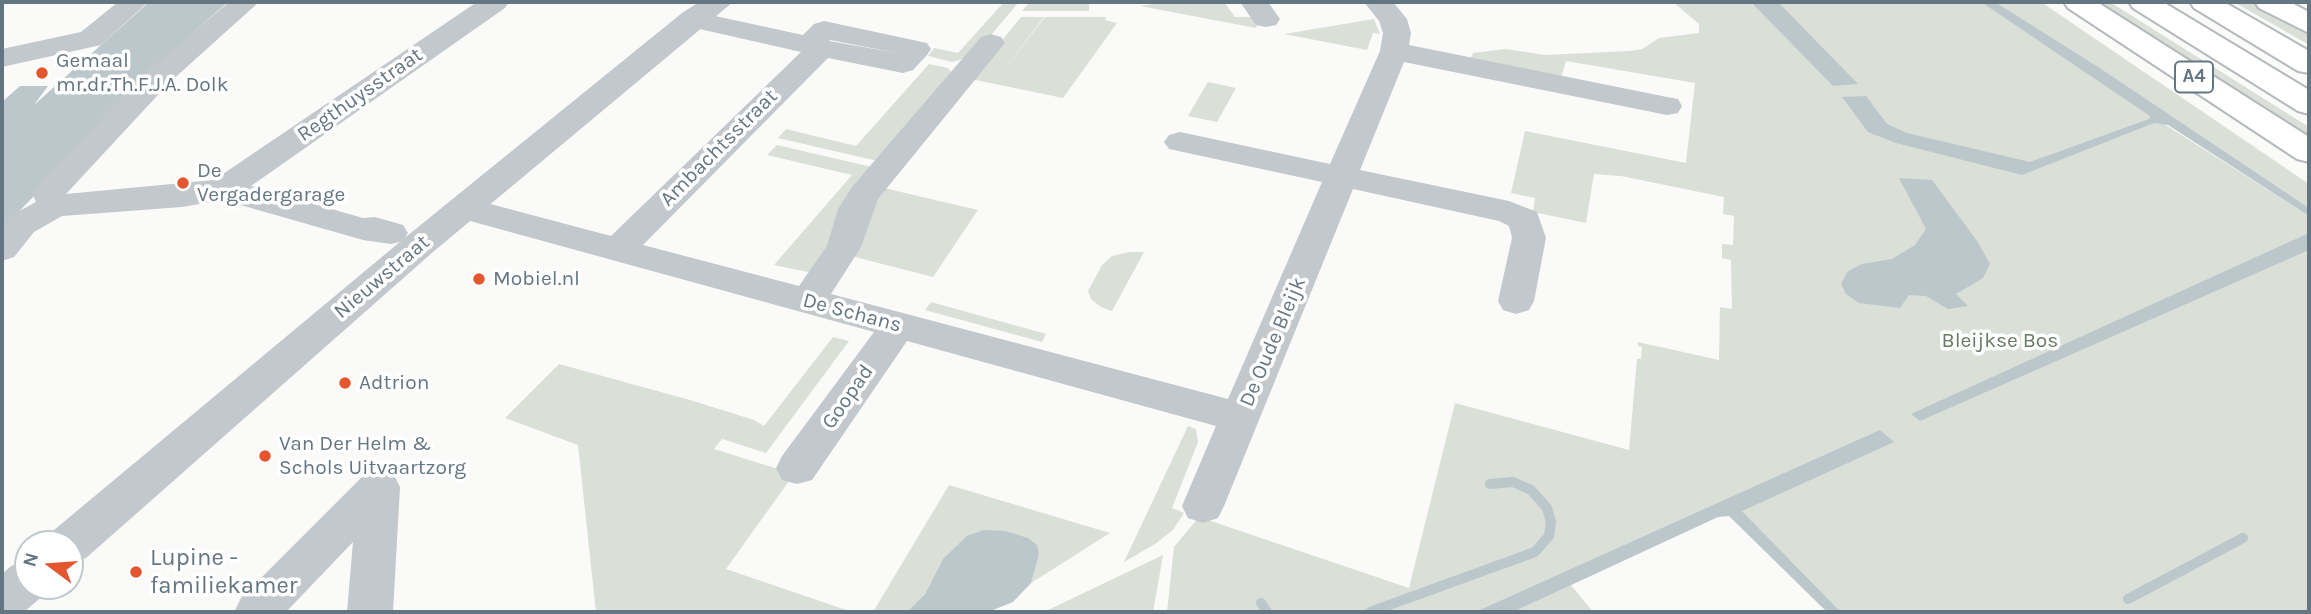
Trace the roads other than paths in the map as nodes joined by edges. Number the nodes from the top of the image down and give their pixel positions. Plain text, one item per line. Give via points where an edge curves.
1 (134, 2) edge
2 (245, 2) edge
3 (495, 2) edge
4 (1378, 2) edge
5 (2078, 2) edge
6 (2143, 2) edge
7 (2204, 2) edge
8 (2269, 2) edge
9 (705, 9) edge
10 (2309, 24) edge
11 (832, 37) junction
12 (991, 43) dead end
13 (1394, 51) junction
14 (2, 58) edge
15 (2309, 64) edge
16 (970, 68) junction
17 (2309, 104) edge
18 (1667, 106) dead end
19 (1180, 142) dead end
20 (2309, 152) edge
21 (1341, 177) junction
22 (224, 189) junction
23 (55, 205) junction
24 (464, 208) junction
25 (391, 233) dead end
26 (2, 248) edge
27 (617, 250) junction
28 (808, 301) junction
29 (1516, 301) dead end
30 (898, 326) junction
31 (1241, 418) junction
32 (797, 468) dead end
33 (1203, 506) dead end
34 (84, 532) edge
35 (257, 612) edge
36 (370, 612) edge

1 - 14 street via 91,40
2 - 23 street via 158,77 49,193
3 - 22 street, Regthuysstraat
4 - 13 street, De Oude Bleijk via 1398,33
5 - 20 highway, A4
6 - 17 highway, A4
7 - 15 highway
8 - 10 highway
9 - 11 street
9 - 24 street, Nieuwstraat
11 - 16 street via 903,64 911,56
11 - 27 street, Ambachtsstraat
12 - 16 street
13 - 18 street
13 - 21 street, De Oude Bleijk
16 - 28 street via 864,194 844,247
19 - 21 street
21 - 29 street via 1509,212 1525,220 1529,238
21 - 31 street, De Oude Bleijk
22 - 23 street
22 - 25 street
23 - 26 street via 22,224
24 - 27 street, De Schans
24 - 34 street, Nieuwstraat
27 - 28 street, De Schans
28 - 30 street, De Schans
30 - 31 street, De Schans
30 - 32 street, Goopad
31 - 33 street, De Oude Bleijk
35 - 36 street via 379,487

